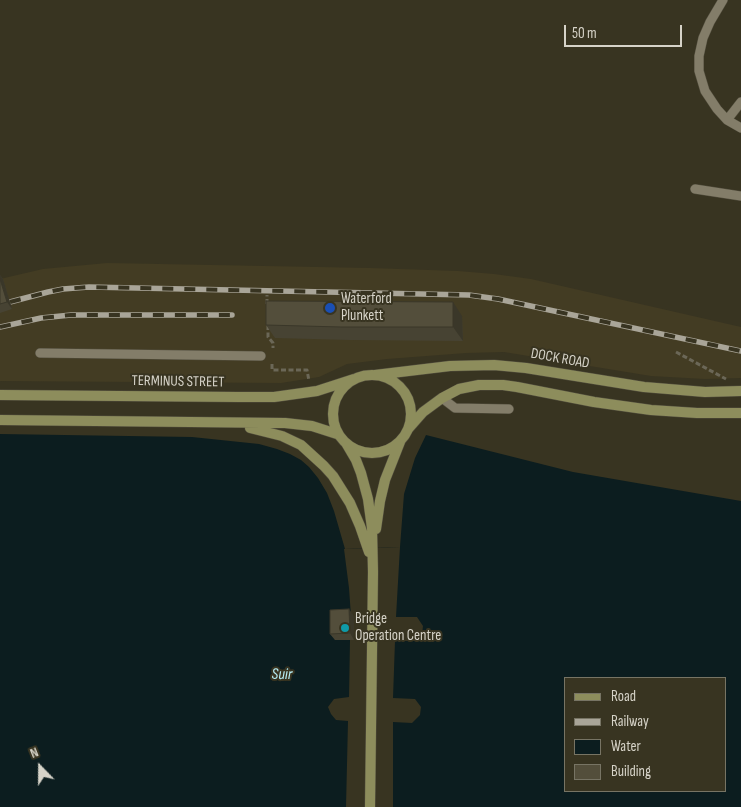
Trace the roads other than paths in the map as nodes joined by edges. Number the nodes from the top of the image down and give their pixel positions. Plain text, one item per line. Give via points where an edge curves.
1 (724, 0) edge
2 (741, 102) edge
3 (727, 120) junction
4 (741, 128) edge
5 (695, 189) dead end
6 (741, 196) edge
7 (40, 353) dead end
8 (261, 356) dead end
9 (375, 375) junction
10 (354, 379) junction
11 (741, 391) edge
12 (0, 395) edge
13 (442, 398) junction
14 (509, 409) dead end
15 (741, 413) edge
16 (0, 420) edge
17 (215, 423) junction
18 (408, 429) junction
19 (337, 434) junction
20 (401, 440) junction
21 (346, 443) junction
22 (373, 572) junction
23 (370, 807) edge

1 - 3 lane via 706,30 699,64 705,91
2 - 3 lane
3 - 4 lane
5 - 6 lane
7 - 8 lane
9 - 10 main road
9 - 11 main road, DOCK ROAD via 450,366 494,365 626,385 705,392
9 - 18 main road via 394,382 405,394 411,409
10 - 12 main road, TERMINUS STREET via 318,391 289,395
10 - 19 main road via 342,388 333,407
13 - 14 lane via 455,408
13 - 15 main road via 470,387 496,385 675,412
13 - 18 main road
16 - 17 main road
17 - 19 main road via 300,424
17 - 22 main road via 282,436 316,457 350,503 367,544
18 - 20 main road
19 - 21 main road
20 - 21 main road via 390,449 370,454 357,451
20 - 22 main road via 380,501
21 - 22 main road via 361,472 368,499
22 - 23 main road

